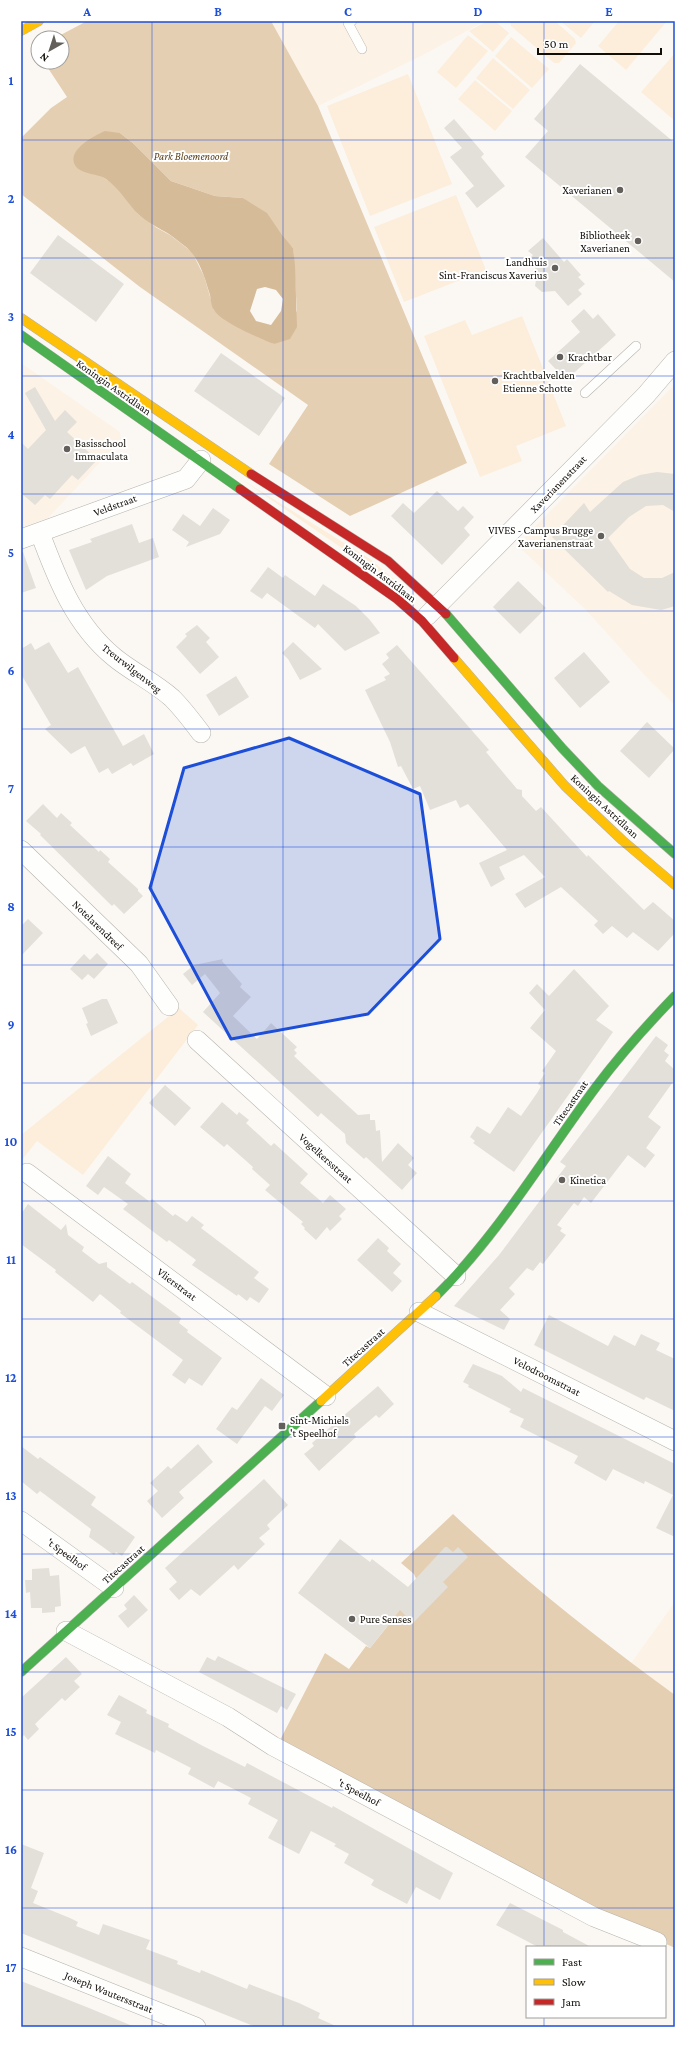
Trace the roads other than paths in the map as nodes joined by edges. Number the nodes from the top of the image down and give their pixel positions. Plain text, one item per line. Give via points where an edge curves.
1 (39, 21) edge
2 (352, 21) edge
3 (21, 31) edge
4 (362, 48) dead end
5 (21, 318) edge
6 (21, 336) edge
7 (636, 346) dead end
8 (675, 361) edge
9 (585, 393) dead end
10 (201, 460) junction
11 (40, 532) junction
12 (21, 539) edge
13 (438, 605) junction
14 (422, 621) junction
15 (201, 733) dead end
16 (21, 850) edge
17 (675, 854) edge
18 (675, 885) edge
19 (675, 996) edge
20 (169, 1006) dead end
21 (196, 1040) dead end
22 (27, 1173) dead end
23 (456, 1276) junction
24 (419, 1312) junction
25 (326, 1396) junction
26 (675, 1441) edge
27 (21, 1520) edge
28 (114, 1588) junction
29 (66, 1631) junction
30 (21, 1672) edge
31 (657, 1942) dead end
32 (21, 1957) edge
33 (196, 2027) edge

1 - 3 main road
2 - 4 lane via 348,23
5 - 13 main road, Koningin Astridlaan via 223,456 388,561
6 - 10 main road, Koningin Astridlaan
7 - 9 lane
8 - 13 street, Xaverianenstraat via 646,395
10 - 11 street, Veldstraat via 186,479
10 - 14 main road, Koningin Astridlaan via 378,584
11 - 12 street, Veldstraat
11 - 15 street, Treurwilgenweg via 59,582 81,620 114,657 171,697
13 - 14 street, Xaverianenstraat
13 - 17 main road, Koningin Astridlaan via 562,748 593,780
14 - 18 main road, Koningin Astridlaan via 565,786 622,840
16 - 20 street, Notelarendreef via 139,964
19 - 23 main road, Titecastraat via 635,1037 513,1206
21 - 23 street, Vogelkersstraat
22 - 25 street, Vlierstraat
23 - 24 main road, Titecastraat
24 - 25 main road, Titecastraat
24 - 26 street, Velodroomstraat
25 - 28 main road, Titecastraat
27 - 28 street, 't Speelhof
28 - 29 main road, Titecastraat
29 - 30 main road, Titecastraat
29 - 31 street, 't Speelhof via 228,1718 273,1746 594,1917
32 - 33 street, Joseph Wautersstraat

